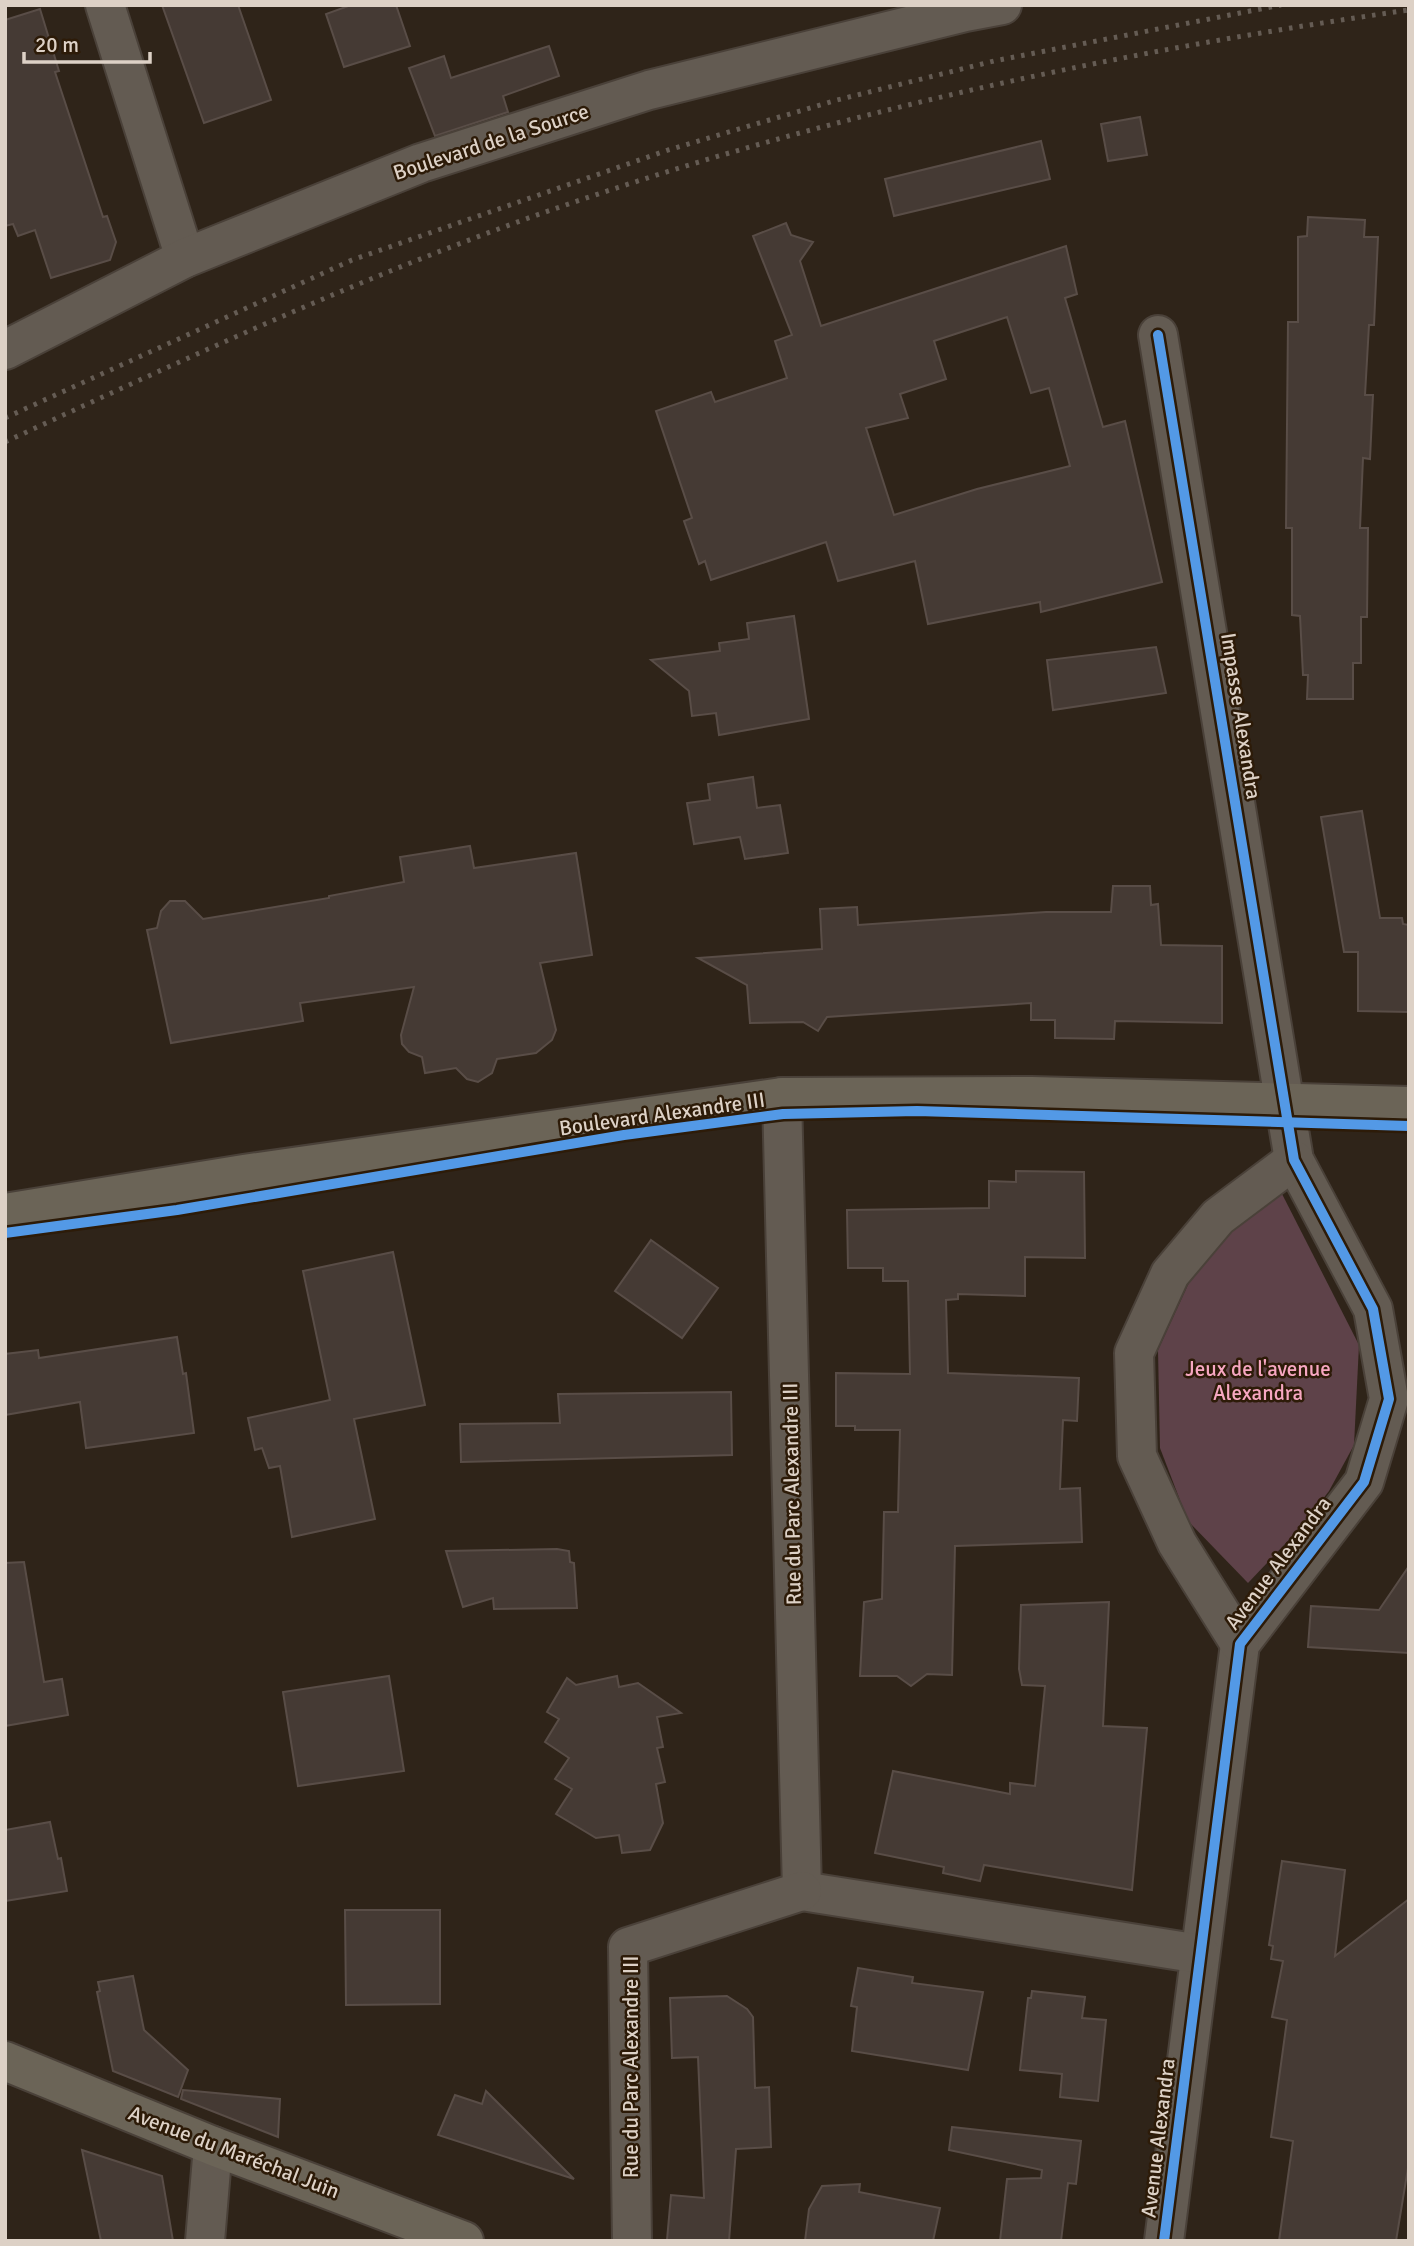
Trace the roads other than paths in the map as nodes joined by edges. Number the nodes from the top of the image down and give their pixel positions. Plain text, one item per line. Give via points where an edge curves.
1 (105, 5) edge
2 (1002, 5) edge
3 (185, 258) junction
4 (1158, 335) dead end
5 (5, 349) edge
6 (782, 1097) junction
7 (1286, 1103) junction
8 (1409, 1106) edge
9 (1294, 1160) junction
10 (5, 1213) edge
11 (1240, 1644) junction
12 (802, 1891) junction
13 (1200, 1954) junction
14 (5, 2061) edge
15 (213, 2146) junction
16 (205, 2241) edge
17 (464, 2241) edge
18 (632, 2241) edge
19 (1164, 2241) edge

1 - 3 street
2 - 3 street, Boulevard de la Source via 649,90 421,163
3 - 5 street, Boulevard de la Source
4 - 7 street, Impasse Alexandra
6 - 7 main road, Boulevard Alexandre III via 1032,1096
6 - 10 main road, Boulevard Alexandre III
6 - 12 street, Rue du Parc Alexandre III
7 - 8 main road, Boulevard Alexandre III
7 - 9 street, Avenue Alexandra
9 - 11 street, Avenue Alexandra via 1373,1309 1389,1399 1364,1482
9 - 11 street, Avenue Alexandra via 1218,1217 1170,1274 1134,1353 1137,1456 1177,1543
11 - 13 street, Avenue Alexandra
12 - 13 street, Rue du Parc Alexandre III
12 - 18 street, Rue du Parc Alexandre III via 628,1947
13 - 19 street, Avenue Alexandra
14 - 15 main road, Avenue du Maréchal Juin
15 - 16 street
15 - 17 main road, Avenue du Maréchal Juin

